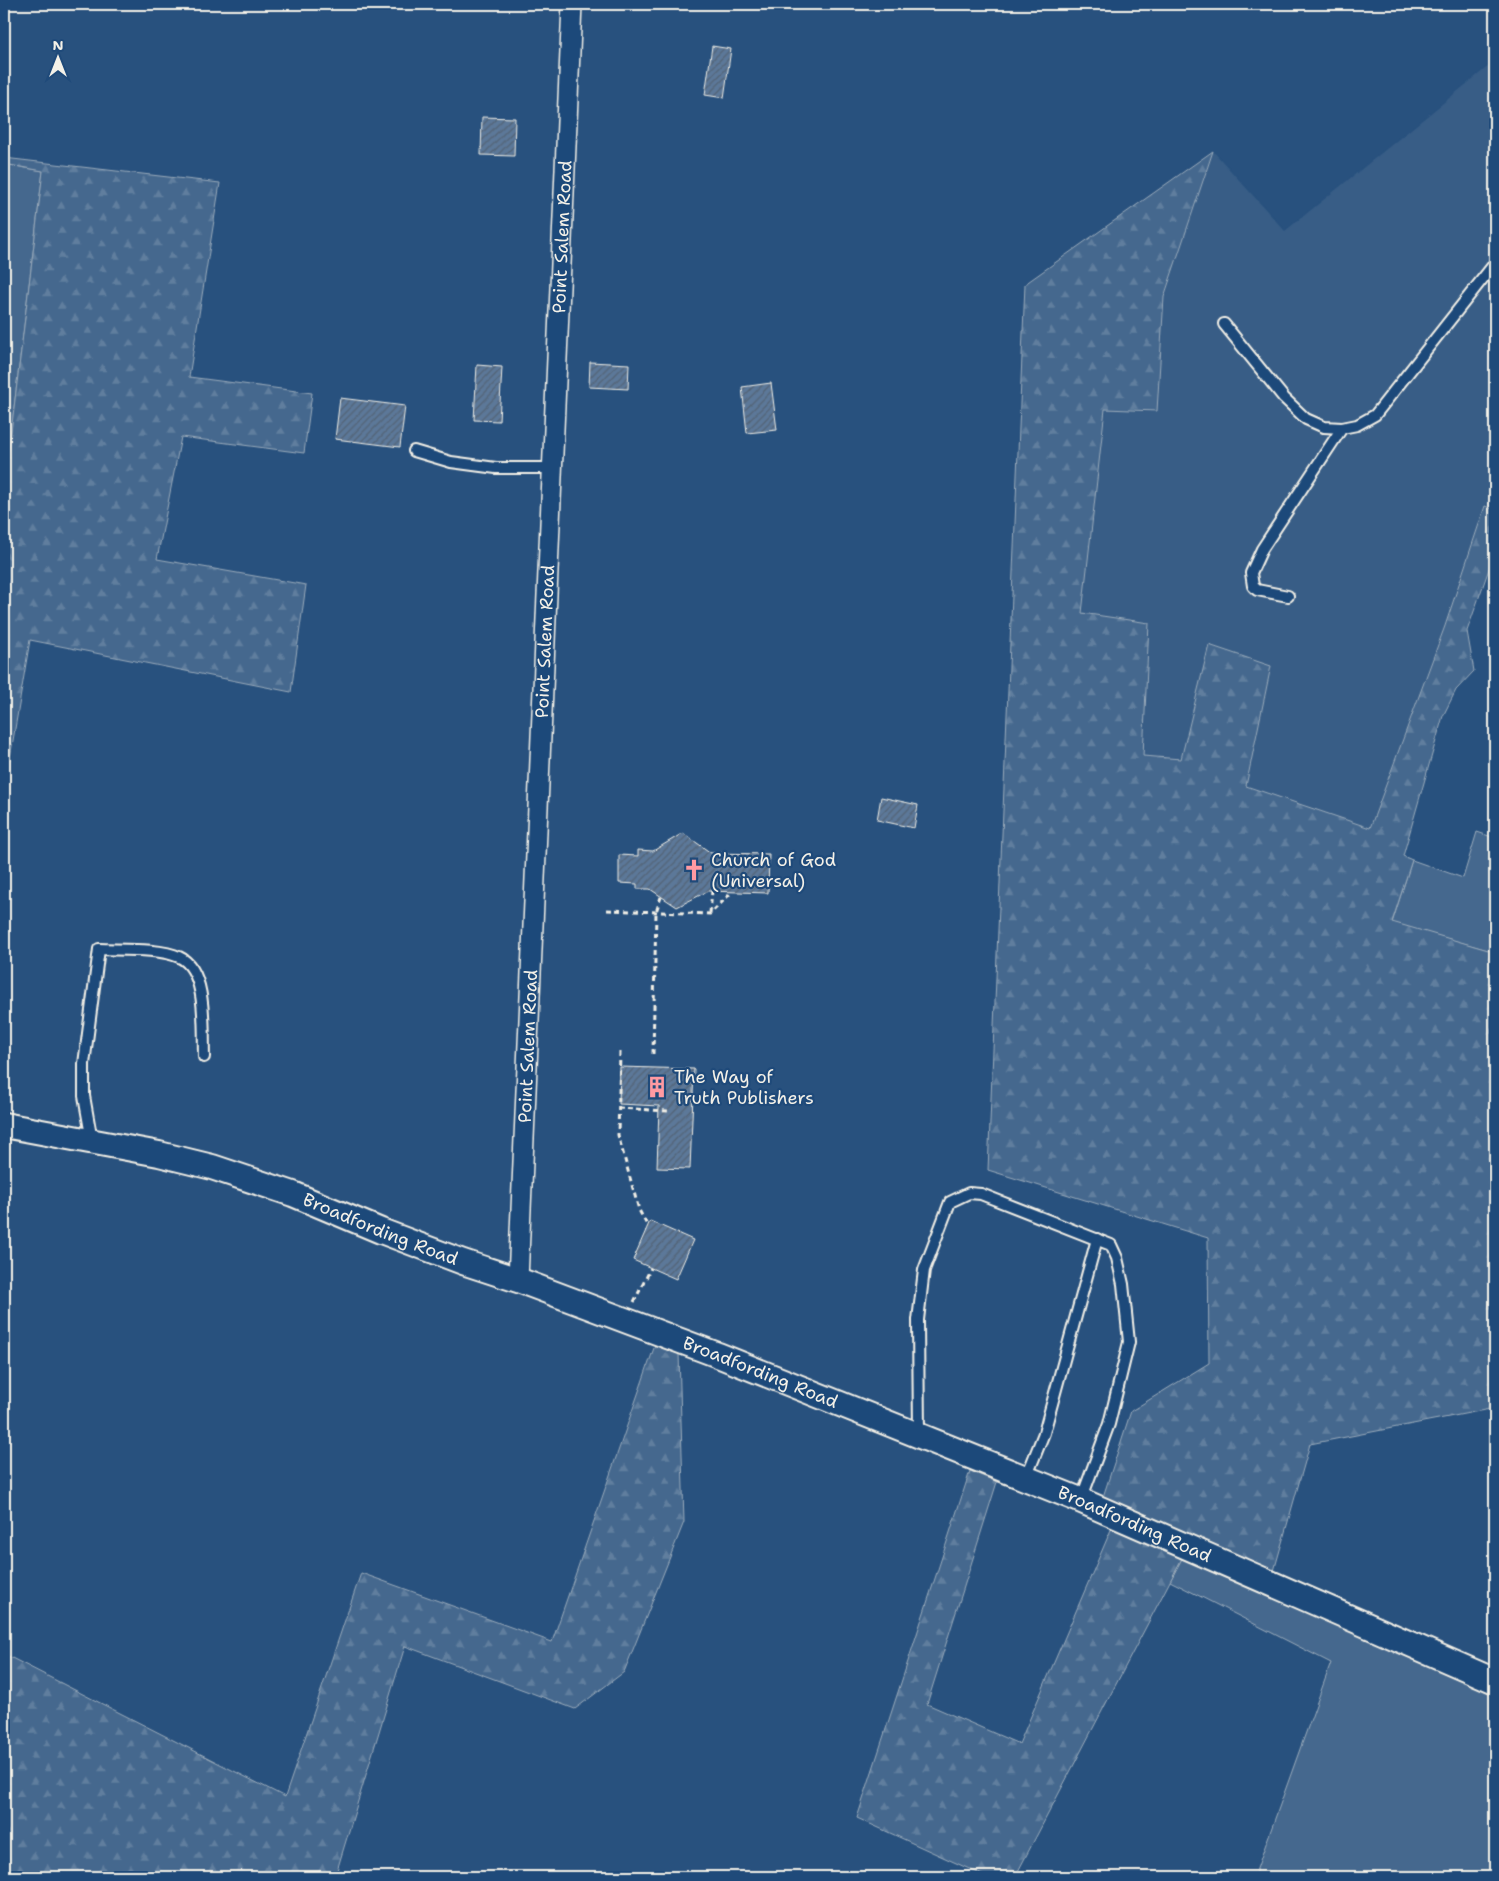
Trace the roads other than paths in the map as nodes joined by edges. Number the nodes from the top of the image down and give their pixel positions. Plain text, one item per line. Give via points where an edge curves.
1 (572, 4) edge
2 (1495, 263) edge
3 (1224, 324) dead end
4 (1342, 428) junction
5 (414, 451) dead end
6 (552, 468) junction
7 (1288, 596) dead end
8 (204, 1057) dead end
9 (4, 1125) edge
10 (92, 1140) junction
11 (1097, 1239) junction
12 (518, 1280) junction
13 (919, 1435) junction
14 (1026, 1478) junction
15 (1081, 1500) junction
16 (1495, 1681) edge

1 - 6 street, Point Salem Road
2 - 4 lane via 1375,415 1357,425
3 - 4 lane via 1284,398 1306,419 1324,427
4 - 7 lane via 1262,549 1251,573 1257,590
5 - 6 lane via 451,462 496,468
6 - 12 street, Point Salem Road
8 - 10 lane via 202,1004 199,984 191,967 180,957 164,952 99,949 84,1064 84,1096
9 - 10 street, Broadfording Road
10 - 12 street, Broadfording Road via 212,1167 293,1194 381,1231
11 - 13 lane via 980,1194 969,1193 950,1202 924,1270 918,1320
11 - 14 lane via 1044,1434
11 - 15 lane via 1111,1245 1117,1258 1124,1284 1128,1342 1109,1424
12 - 13 street, Broadfording Road
13 - 14 street, Broadfording Road
14 - 15 street, Broadfording Road
15 - 16 street, Broadfording Road

